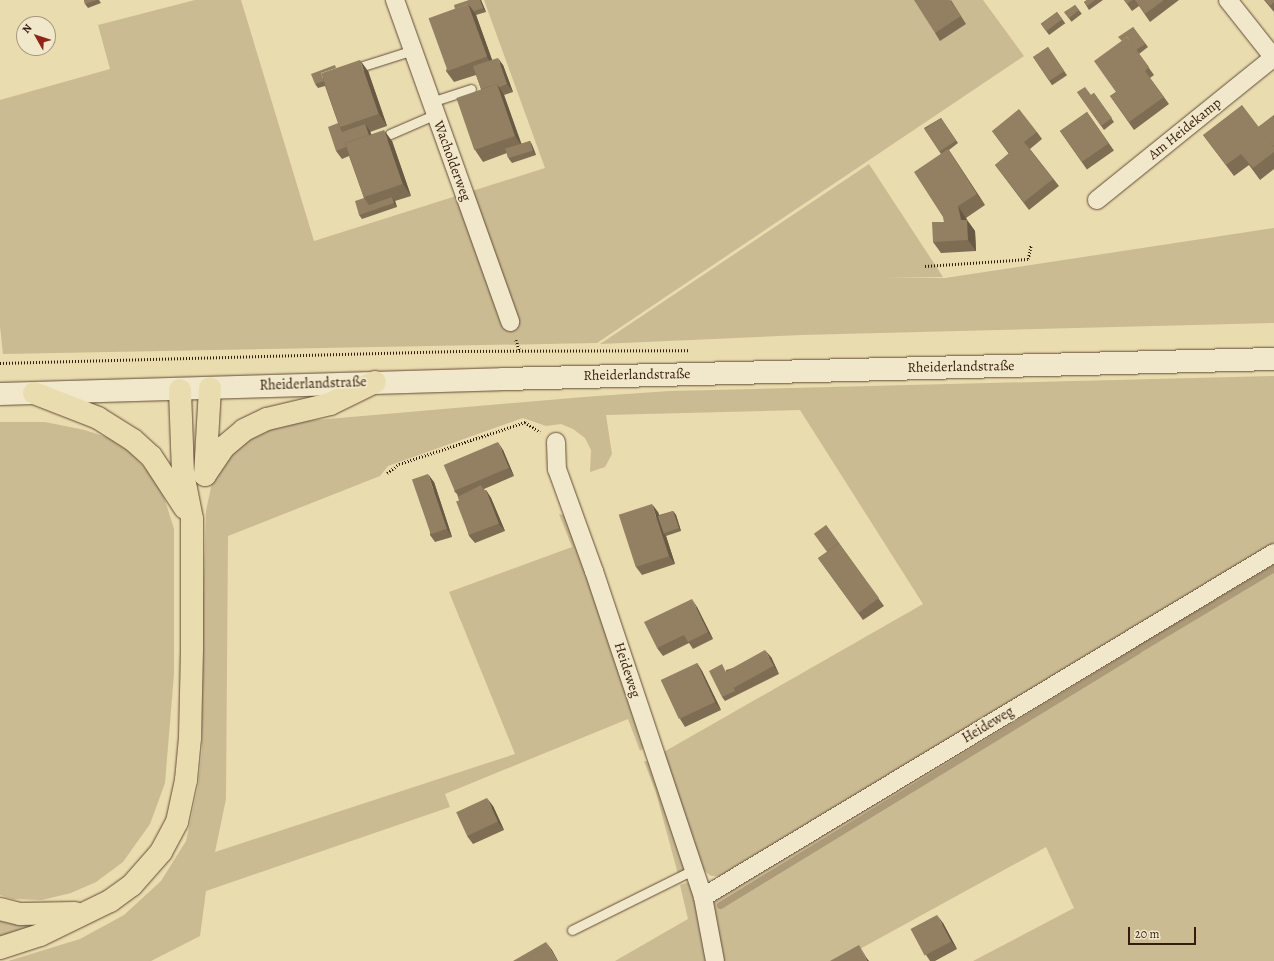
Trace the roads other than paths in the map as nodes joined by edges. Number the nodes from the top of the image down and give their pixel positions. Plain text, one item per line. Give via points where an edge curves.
1 (395, 0) edge
2 (1228, 0) edge
3 (413, 50) junction
4 (1274, 58) edge
5 (363, 66) edge
6 (471, 89) dead end
7 (433, 108) junction
8 (390, 134) dead end
9 (1097, 200) dead end
10 (510, 322) dead end
11 (1274, 359) edge
12 (375, 382) junction
13 (210, 388) junction
14 (180, 390) junction
15 (0, 394) edge
16 (34, 394) junction
17 (556, 442) road end
18 (205, 474) junction
19 (192, 519) junction
20 (1274, 553) edge
21 (693, 870) junction
22 (703, 897) junction
23 (0, 909) edge
24 (83, 913) junction
25 (572, 930) dead end
26 (0, 948) edge
27 (715, 961) edge

1 - 3 street, Wacholderweg
2 - 4 street, Am Heidekamp
3 - 5 lane
3 - 7 street, Wacholderweg
4 - 9 street, Am Heidekamp
6 - 7 lane
7 - 8 lane
7 - 10 street, Wacholderweg
11 - 12 main road, Rheiderlandstraße
12 - 13 main road, Rheiderlandstraße
12 - 18 main road via 330,404 267,419 244,430 224,447
13 - 14 main road, Rheiderlandstraße
13 - 18 main road
14 - 16 main road, Rheiderlandstraße
14 - 19 main road via 183,473
15 - 16 main road, Rheiderlandstraße
16 - 19 main road via 98,418 133,440 151,456
17 - 21 street, Heideweg via 557,469 594,571
18 - 19 main road
19 - 24 main road via 190,738 186,780 177,822 161,852 132,885 110,901
20 - 22 street, Heideweg
21 - 22 street, Heideweg
21 - 25 lane
22 - 27 street, Heideweg
23 - 24 main road via 20,914
24 - 26 main road via 40,935

